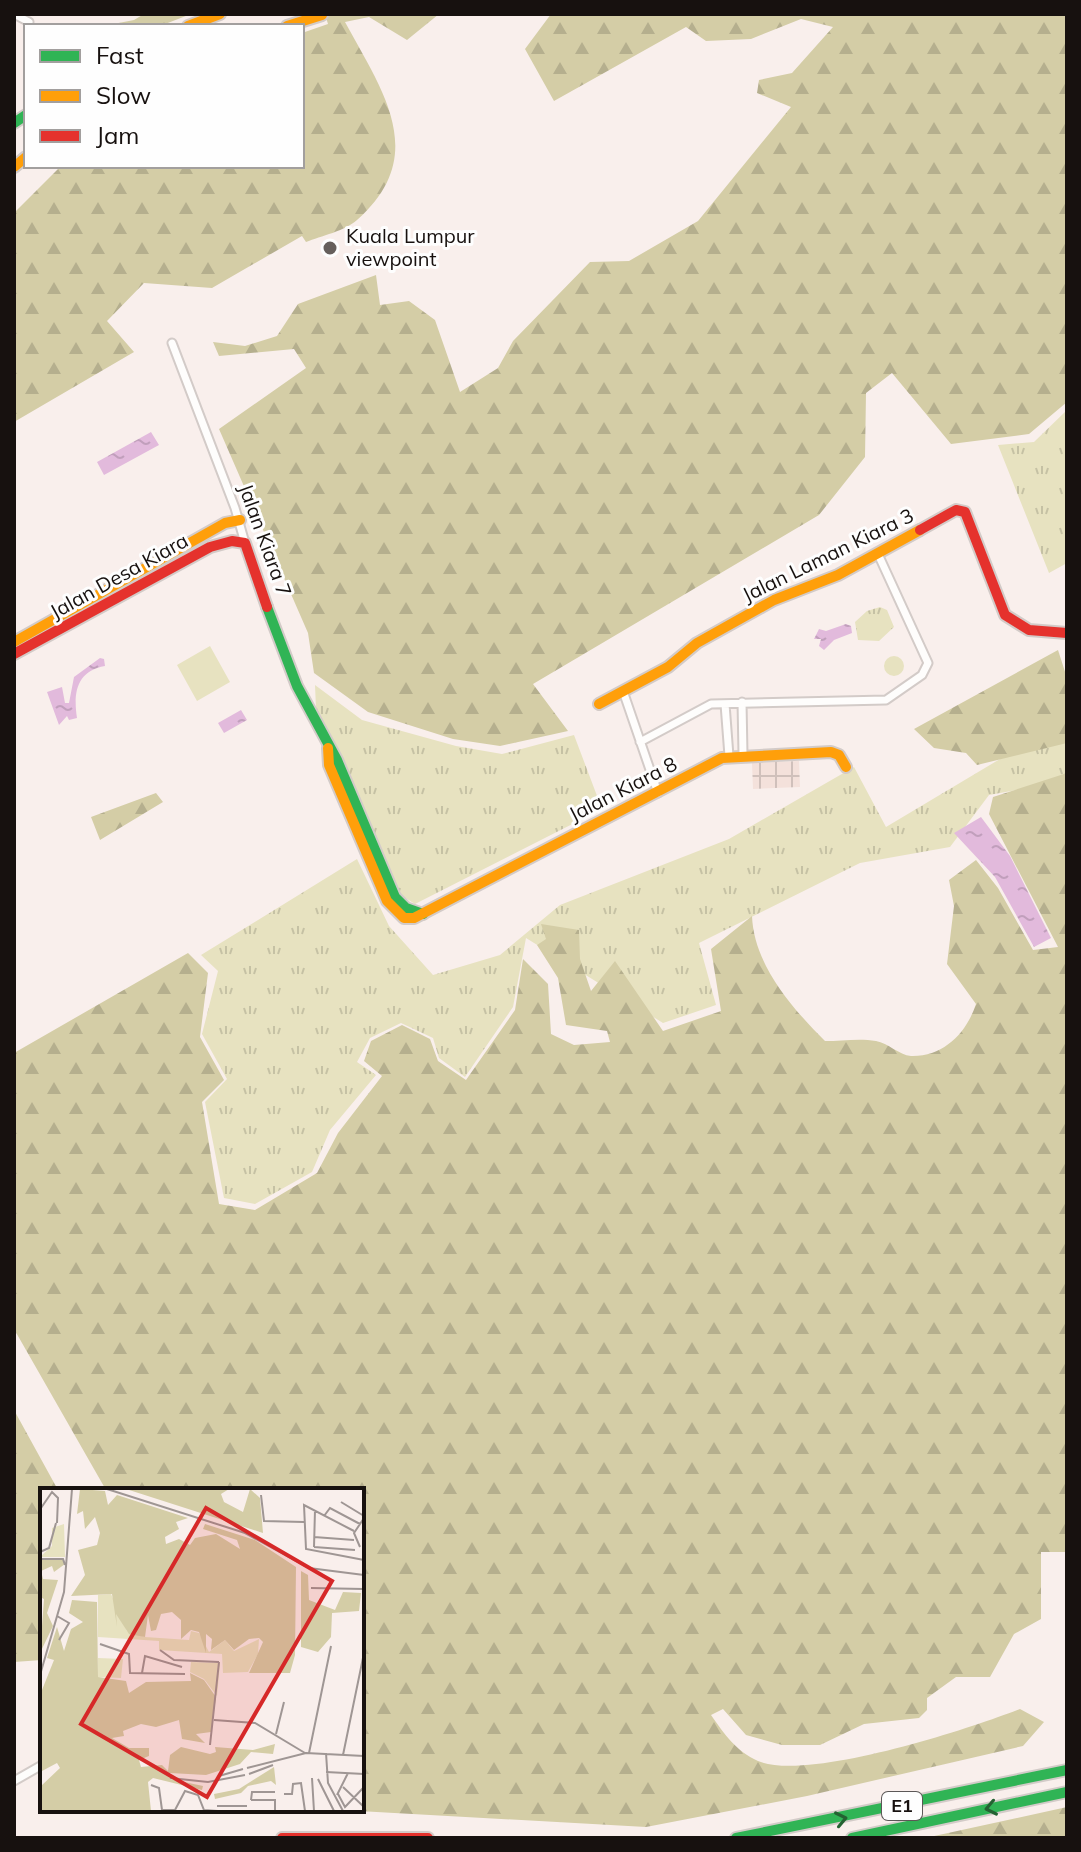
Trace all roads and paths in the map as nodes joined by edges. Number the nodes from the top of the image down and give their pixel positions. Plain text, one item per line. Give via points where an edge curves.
1 (14, 14) edge
2 (220, 14) edge
3 (322, 15) edge
4 (29, 22) dead end
5 (193, 24) edge
6 (293, 24) edge
7 (172, 343) dead end
8 (240, 520) junction
9 (245, 543) junction
10 (878, 554) junction
11 (1067, 633) edge
12 (14, 642) edge
13 (14, 654) edge
14 (623, 691) junction
15 (742, 702) junction
16 (599, 704) dead end
17 (725, 704) junction
18 (640, 742) junction
19 (328, 748) joint
20 (743, 754) junction
21 (729, 756) junction
22 (846, 767) dead end
23 (658, 793) junction
24 (40, 1766) edge
25 (1067, 1770) edge
26 (14, 1781) edge
27 (1067, 1792) edge
28 (282, 1838) edge
29 (428, 1838) edge
30 (736, 1838) edge
31 (852, 1838) edge

1 - 4 street
2 - 5 main road
3 - 6 main road
7 - 8 street, Jalan Kiara 7
8 - 9 street, Jalan Kiara 7
8 - 12 main road, Jalan Desa Kiara via 225,523
9 - 13 main road, Jalan Desa Kiara via 210,547
9 - 19 main road, Jalan Kiara 7 via 298,685
10 - 11 main road, Jalan Laman Kiara 3 via 956,510 965,512 1005,615 1029,630
10 - 14 main road, Jalan Laman Kiara 3 via 774,600
10 - 15 street via 928,663 922,675 886,700
14 - 16 main road, Jalan Laman Kiara 3
14 - 18 street
15 - 17 street
15 - 20 street
17 - 18 street via 711,704
17 - 21 street
18 - 23 street
19 - 23 main road, Jalan Kiara 8 via 329,765 387,901 404,918 423,914
20 - 21 main road, Jalan Kiara 8
20 - 22 main road, Jalan Kiara 8 via 831,752
21 - 23 main road, Jalan Kiara 8
24 - 26 street
30 -> 25 main road, E1
27 -> 31 main road, E1
28 - 29 main road

